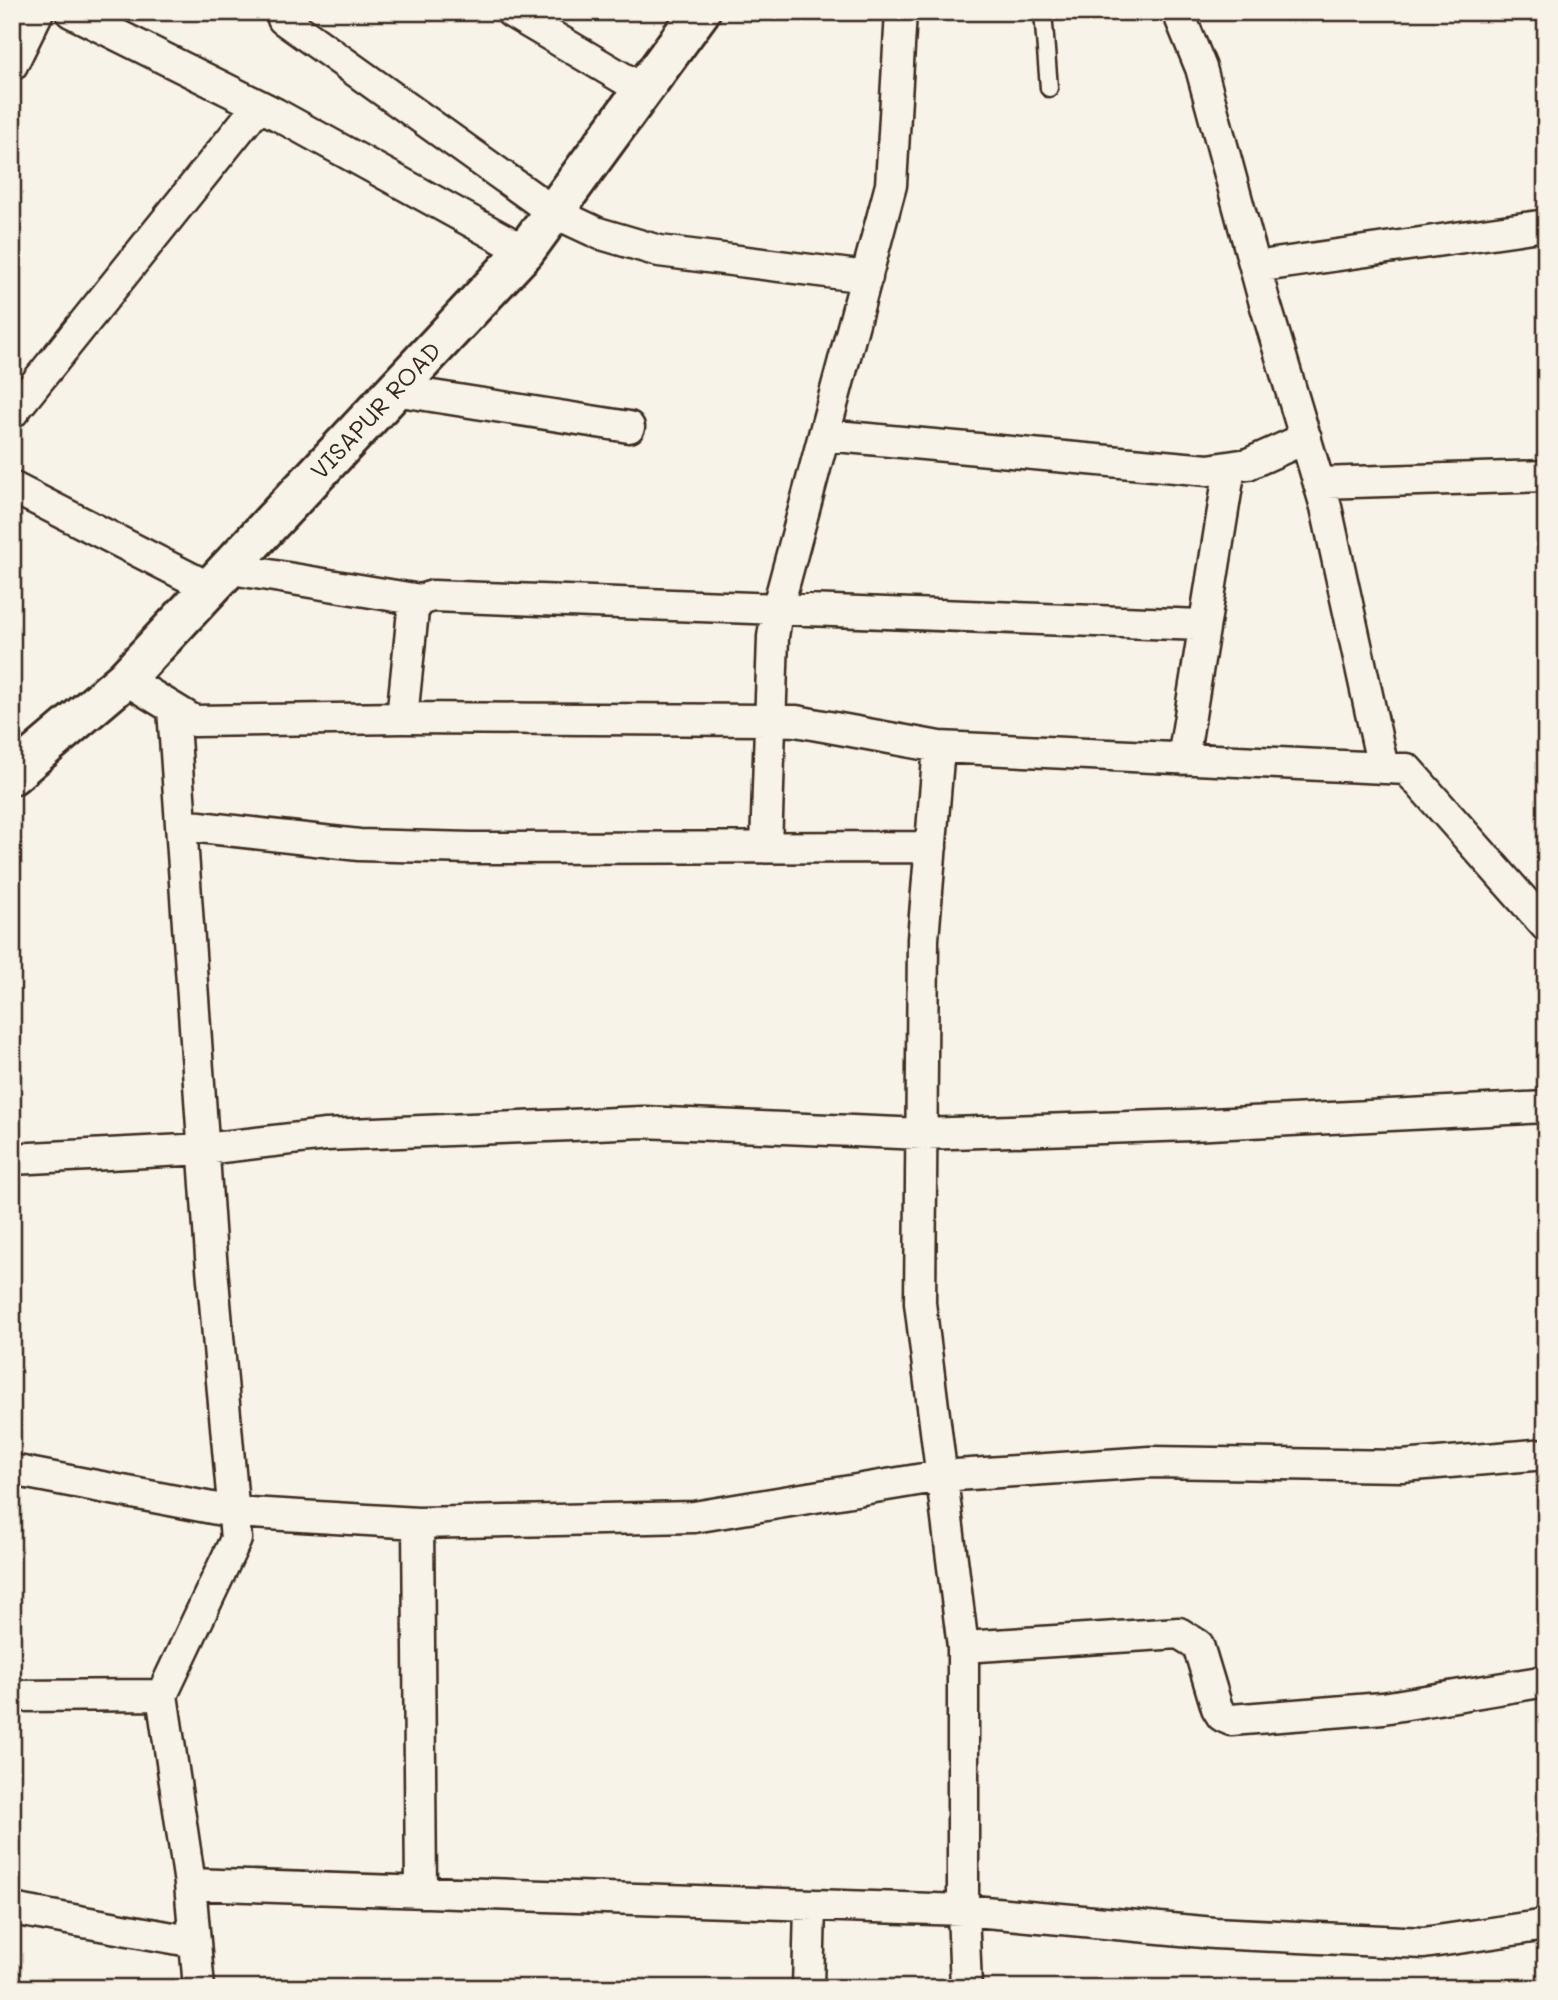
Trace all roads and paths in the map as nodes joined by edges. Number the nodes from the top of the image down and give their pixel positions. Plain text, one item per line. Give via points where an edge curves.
1 (38, 12) edge
2 (71, 12) edge
3 (512, 12) edge
4 (700, 12) edge
5 (901, 12) edge
6 (1043, 12) edge
7 (1178, 12) edge
8 (283, 19) dead end
9 (12, 65) edge
10 (1049, 88) dead end
11 (643, 90) junction
12 (258, 106) junction
13 (553, 212) junction
14 (1546, 225) edge
15 (525, 251) junction
16 (1255, 267) junction
17 (867, 276) junction
18 (394, 390) junction
19 (12, 413) edge
20 (629, 427) dead end
21 (825, 435) junction
22 (1306, 438) junction
23 (1230, 467) junction
24 (1546, 476) edge
25 (1319, 483) junction
26 (12, 487) edge
27 (218, 578) junction
28 (420, 600) junction
29 (777, 610) junction
30 (1202, 625) junction
31 (125, 679) junction
32 (173, 709) junction
33 (402, 718) junction
34 (771, 720) junction
35 (939, 747) junction
36 (1183, 759) junction
37 (1383, 768) junction
38 (12, 775) edge
39 (182, 825) junction
40 (766, 847) junction
41 (931, 847) junction
42 (1546, 926) edge
43 (1546, 1107) edge
44 (922, 1134) junction
45 (204, 1149) junction
46 (12, 1159) edge
47 (1546, 1454) edge
48 (12, 1470) edge
49 (941, 1476) junction
50 (233, 1512) junction
51 (418, 1523) junction
52 (963, 1647) junction
53 (1546, 1681) edge
54 (162, 1695) junction
55 (12, 1696) edge
56 (190, 1884) junction
57 (421, 1892) junction
58 (810, 1905) junction
59 (12, 1909) edge
60 (963, 1910) junction
61 (1546, 1925) edge
62 (195, 1942) junction
63 (199, 1988) edge
64 (808, 1988) edge
65 (966, 1988) edge

1 - 9 street
2 - 12 street
3 - 11 street
4 - 11 street, VISAPUR ROAD
5 - 17 street via 891,185
6 - 10 lane
7 - 16 street via 1201,68
8 - 13 street
11 - 13 street, VISAPUR ROAD
12 - 15 street
12 - 19 street
13 - 15 street, VISAPUR ROAD
13 - 17 street via 598,233 659,251
14 - 16 street
15 - 18 street, VISAPUR ROAD
16 - 22 street
17 - 21 street
18 - 20 street
18 - 27 street, VISAPUR ROAD
21 - 23 street via 1208,470
21 - 29 street
22 - 23 street via 1248,464
22 - 25 street
23 - 30 street
24 - 25 street
25 - 37 street
26 - 27 street
27 - 28 street
27 - 31 street, VISAPUR ROAD
28 - 29 street via 433,596
28 - 33 street via 413,611
29 - 30 street
29 - 34 street
30 - 36 street
31 - 32 street
31 - 38 street, VISAPUR ROAD
32 - 33 street via 194,721
32 - 39 street
33 - 34 street
34 - 35 street
34 - 40 street
35 - 36 street
35 - 41 street
36 - 37 street
37 - 42 street via 1407,769
39 - 40 street via 373,845
39 - 45 street
40 - 41 street
41 - 44 street via 923,939
43 - 44 street
44 - 45 street via 643,1122 326,1135
44 - 49 street via 920,1303
45 - 46 street
45 - 50 street
47 - 49 street via 1402,1466 1150,1462
48 - 50 street
49 - 51 street via 694,1517
49 - 52 street
50 - 51 street
50 - 54 street via 236,1539
51 - 57 street
52 - 53 street via 1179,1633 1198,1645 1217,1708 1231,1720 1383,1708
52 - 60 street
54 - 55 street
54 - 56 street
56 - 57 street
56 - 62 street
57 - 58 street
58 - 60 street
58 - 64 street
59 - 62 street
60 - 61 street via 1214,1933 1424,1943
60 - 65 street
62 - 63 street

